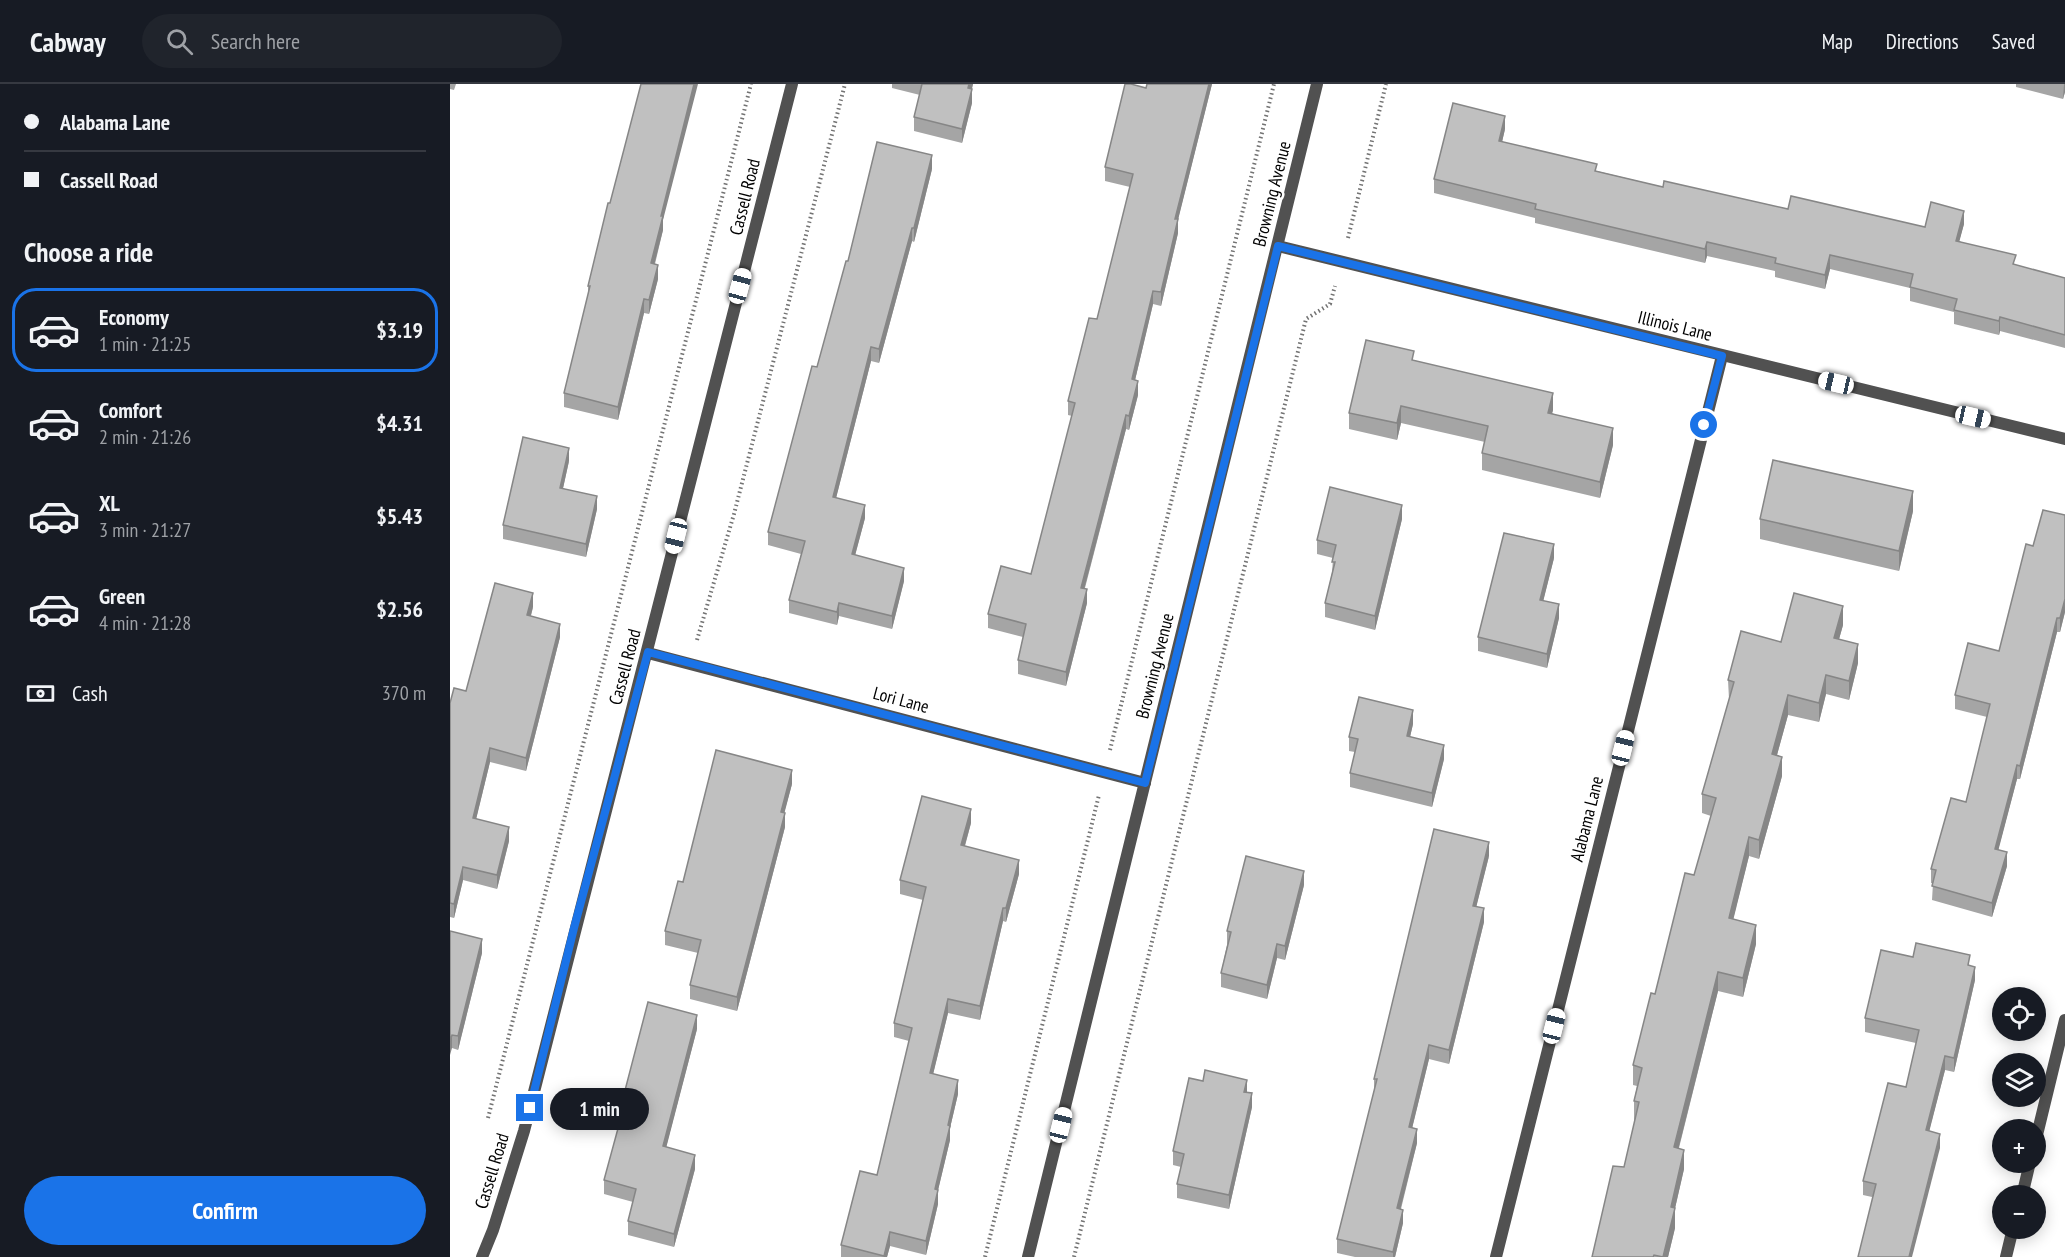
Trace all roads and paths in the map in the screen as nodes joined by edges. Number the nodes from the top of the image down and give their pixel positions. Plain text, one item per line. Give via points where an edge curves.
1 (751, 84) edge
2 (792, 84) edge
3 (845, 84) edge
4 (1274, 84) edge
5 (1317, 84) edge
6 (1386, 84) edge
7 (1278, 246) junction
8 (1341, 262) junction
9 (1722, 356) junction
10 (2065, 439) edge
11 (648, 652) junction
12 (689, 664) junction
13 (1104, 773) junction
14 (1145, 783) junction
15 (2065, 1020) edge
16 (488, 1118) dead end
17 (2041, 1119) edge
18 (2010, 1239) edge
19 (482, 1257) edge
20 (985, 1257) edge
21 (1028, 1257) edge
22 (1074, 1257) edge
23 (1496, 1257) edge
24 (2006, 1257) edge

1 - 16 path
2 - 11 street, Cassell Road
3 - 12 path via 734,514
4 - 13 path
5 - 7 street, Browning Avenue
6 - 8 path
7 - 8 street, Illinois Lane
7 - 14 street, Browning Avenue
8 - 9 street, Illinois Lane
8 - 22 path via 1330,304 1306,319
9 - 10 street, Illinois Lane
9 - 23 street, Alabama Lane
11 - 12 street, Lori Lane
11 - 19 street, Cassell Road via 524,1131
12 - 13 street, Lori Lane
13 - 14 street, Lori Lane
13 - 20 path
14 - 21 street, Browning Avenue
15 - 17 street
18 - 24 street

